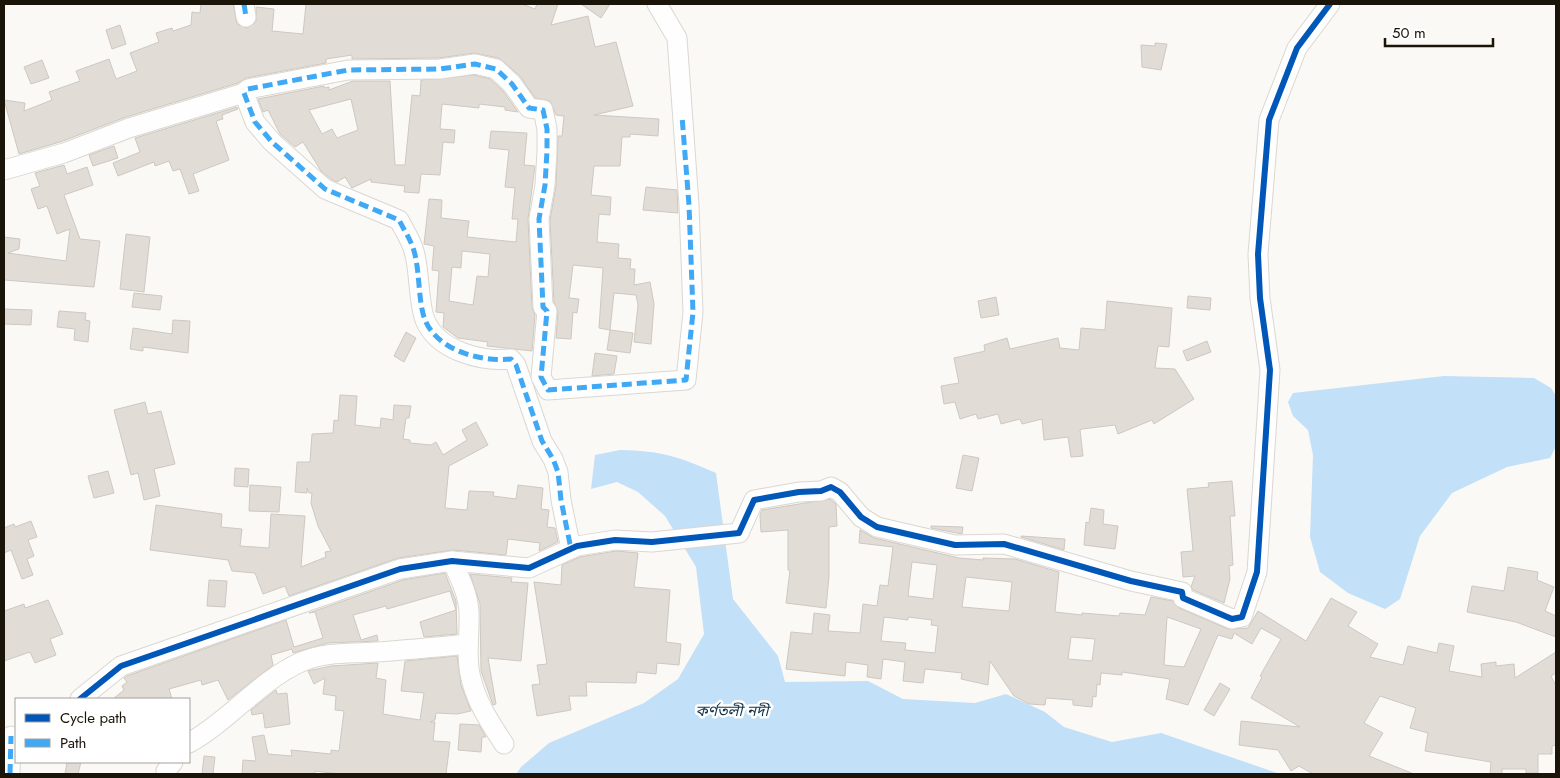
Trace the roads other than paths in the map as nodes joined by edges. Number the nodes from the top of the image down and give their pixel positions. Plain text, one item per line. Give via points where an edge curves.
1 (657, 4) edge
2 (1330, 4) edge
3 (244, 93) junction
4 (4, 170) edge
5 (571, 549) junction
6 (452, 561) junction
7 (468, 644) junction
8 (81, 698) edge
9 (10, 736) edge
10 (190, 742) edge
11 (504, 744) dead end
12 (10, 774) edge

1 - 3 street via 677,38 693,312 686,380 548,390 541,377 547,310 543,307 539,219 545,185 547,129 543,110 529,108 512,84 496,69 475,64 432,70 348,70 248,88
2 - 5 street via 1297,48 1269,120 1258,254 1260,298 1270,370 1257,572 1242,617 1232,619 1183,598 1182,592 1130,581 1004,544 954,545 877,527 860,518 840,492 831,487 754,500 738,533 652,542 615,540
3 - 4 street
3 - 5 street via 255,122 272,142 325,189 399,220 414,250 425,320 442,341 469,355 511,359 516,365 542,441 554,458
5 - 6 street via 529,568
6 - 7 street via 464,587 469,610
6 - 8 street via 400,569 121,666
7 - 10 street via 339,652 301,662
7 - 11 street via 472,682 483,711
9 - 12 street

